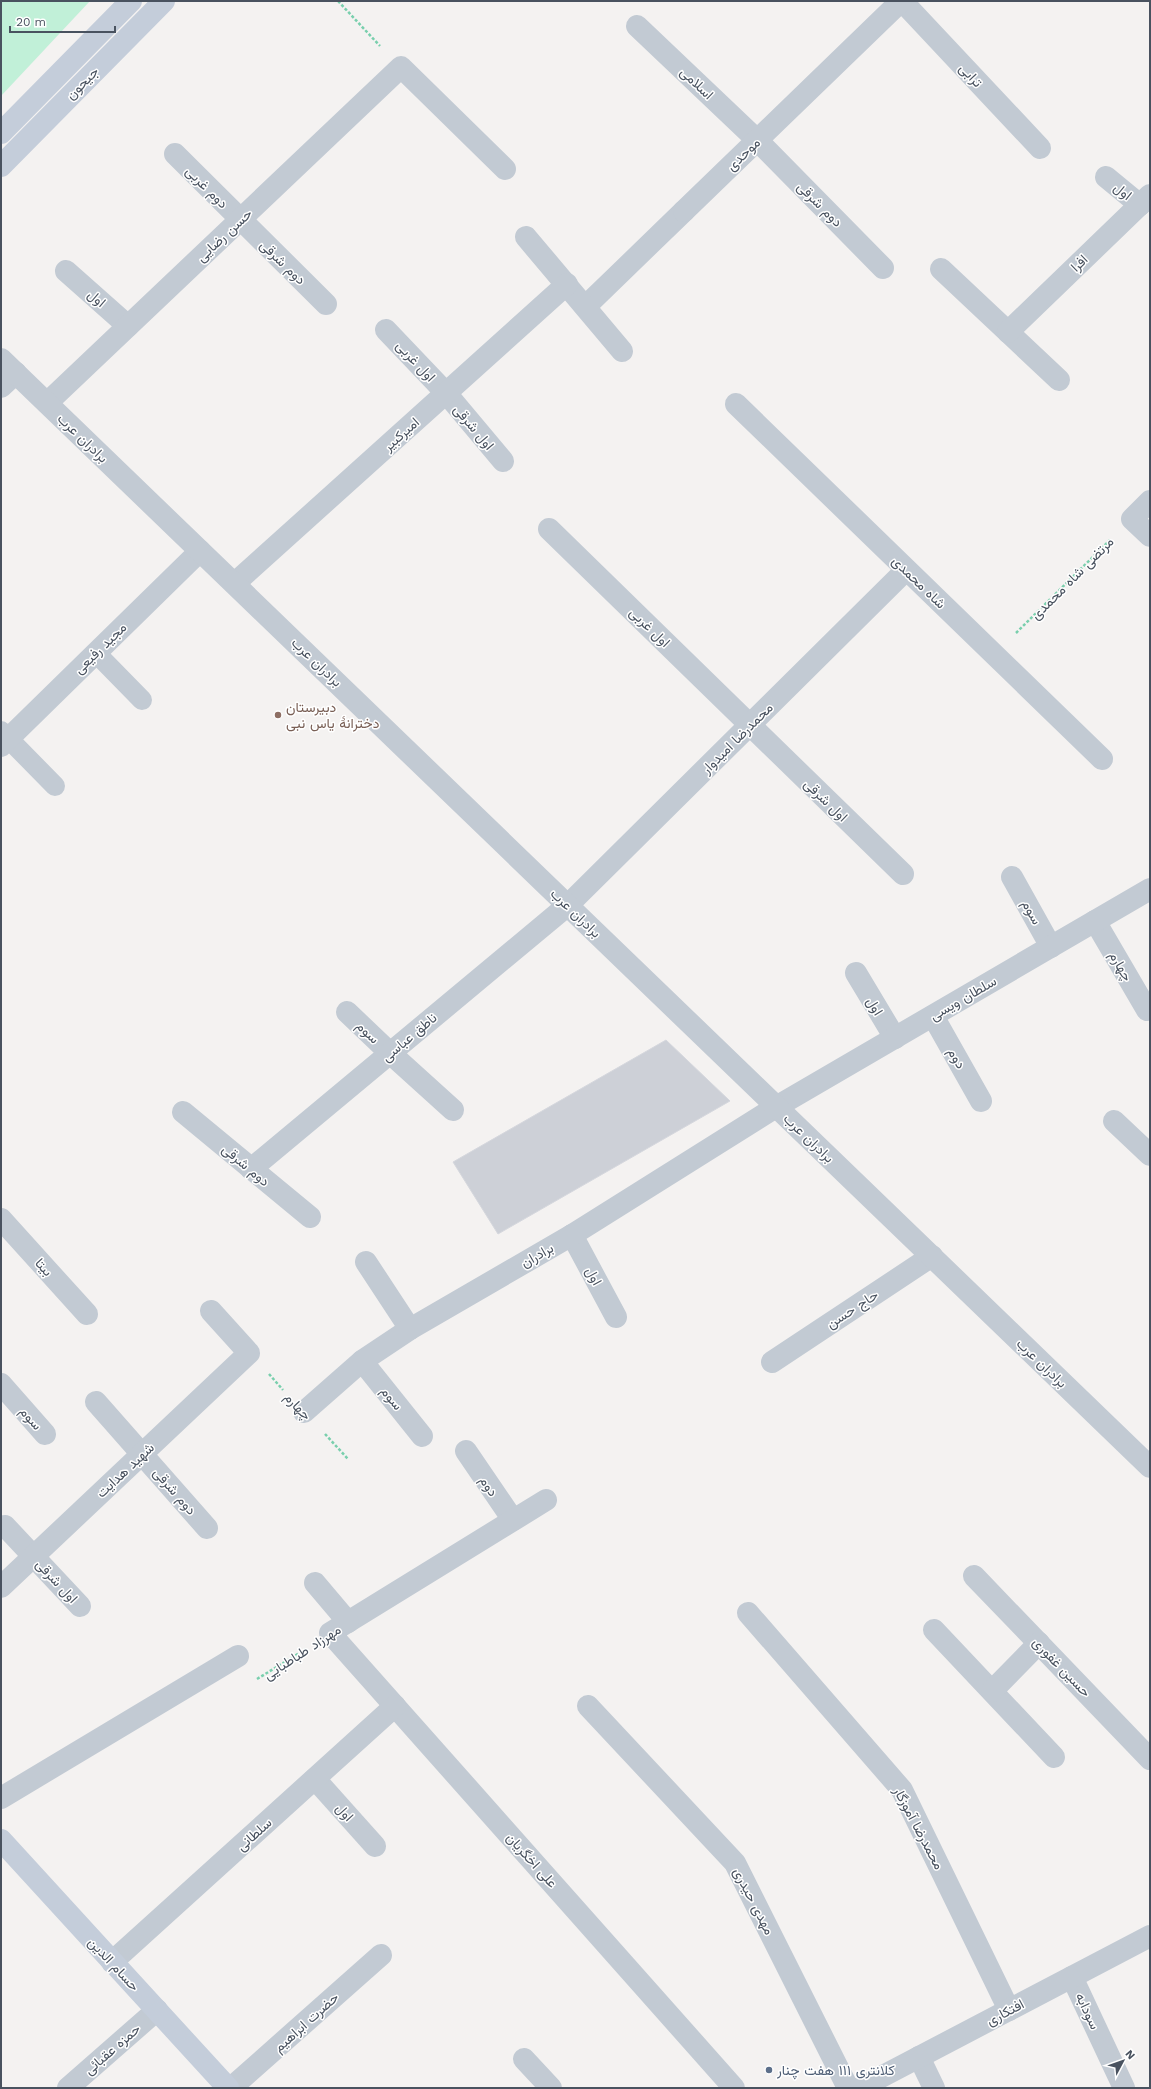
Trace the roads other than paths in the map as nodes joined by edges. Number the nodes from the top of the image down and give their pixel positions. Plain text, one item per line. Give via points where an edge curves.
1 (131, 1) edge
2 (164, 1) edge
3 (901, 1) edge
4 (637, 26) dead end
5 (1, 133) edge
6 (757, 140) junction
7 (1040, 148) dead end
8 (175, 154) dead end
9 (1, 166) edge
10 (505, 169) dead end
11 (1106, 178) dead end
12 (1145, 200) edge
13 (240, 220) junction
14 (526, 237) dead end
15 (883, 268) dead end
16 (941, 269) dead end
17 (66, 271) dead end
18 (566, 284) junction
19 (326, 304) dead end
20 (586, 306) junction
21 (128, 326) junction
22 (386, 330) dead end
23 (1008, 332) junction
24 (622, 351) dead end
25 (6, 373) edge
26 (1059, 380) dead end
27 (446, 393) junction
28 (47, 403) junction
29 (736, 404) dead end
30 (503, 461) dead end
31 (1150, 501) edge
32 (549, 529) dead end
33 (1150, 536) edge
34 (200, 550) junction
35 (906, 570) junction
36 (235, 583) junction
37 (96, 653) junction
38 (142, 700) dead end
39 (750, 725) junction
40 (3, 738) edge
41 (1102, 760) dead end
42 (55, 786) dead end
43 (903, 874) dead end
44 (1012, 877) dead end
45 (1150, 889) edge
46 (568, 905) junction
47 (1095, 921) junction
48 (1051, 947) junction
49 (856, 973) dead end
50 (1147, 1010) dead end
51 (347, 1012) dead end
52 (933, 1016) junction
53 (895, 1038) junction
54 (390, 1053) junction
55 (981, 1101) dead end
56 (776, 1107) junction
57 (453, 1110) dead end
58 (183, 1112) dead end
59 (1114, 1120) dead end
60 (1150, 1155) edge
61 (251, 1168) junction
62 (310, 1217) dead end
63 (1, 1220) edge
64 (572, 1235) junction
65 (932, 1256) junction
66 (366, 1262) dead end
67 (211, 1312) dead end
68 (87, 1314) dead end
69 (616, 1317) dead end
70 (410, 1329) junction
71 (362, 1361) junction
72 (772, 1362) dead end
73 (1, 1384) edge
74 (96, 1402) dead end
75 (304, 1412) road end
76 (45, 1434) dead end
77 (422, 1436) dead end
78 (466, 1451) dead end
79 (142, 1454) junction
80 (1150, 1467) edge
81 (546, 1500) dead end
82 (513, 1520) junction
83 (4, 1526) dead end
84 (207, 1528) dead end
85 (33, 1556) junction
86 (974, 1576) dead end
87 (315, 1583) dead end
88 (1, 1587) edge
89 (80, 1606) dead end
90 (748, 1613) dead end
91 (348, 1622) junction
92 (934, 1630) dead end
93 (330, 1633) joint
94 (1039, 1643) junction
95 (238, 1656) road end
96 (992, 1691) junction
97 (395, 1706) junction
98 (588, 1706) dead end
99 (1054, 1757) dead end
100 (1150, 1759) edge
101 (315, 1779) junction
102 (1, 1798) edge
103 (2, 1842) edge
104 (375, 1846) dead end
105 (1150, 1936) edge
106 (381, 1955) dead end
107 (112, 1962) junction
108 (1072, 1977) junction
109 (157, 2010) junction
110 (1009, 2010) junction
111 (919, 2057) junction
112 (524, 2058) dead end
113 (68, 2088) edge
114 (228, 2088) edge
115 (231, 2088) edge
116 (551, 2088) edge
117 (734, 2088) edge
118 (848, 2088) edge
119 (860, 2088) edge
120 (934, 2088) edge
121 (1124, 2088) edge

1 - 5 main road, جیحون
2 - 9 main road, جیحون
3 - 6 street, موحدی
3 - 7 street, ترابی
4 - 6 street, اسلامی
6 - 15 street, دوم شرقی
6 - 20 street, موحدی
8 - 13 street, دوم غربی
10 - 13 street, حسن رضایی via 401,67
11 - 12 street, اول
12 - 23 street, افرا
13 - 19 street, دوم شرقی
13 - 21 street, حسن رضایی
14 - 18 street
16 - 23 street
17 - 21 street, اول
18 - 20 street
18 - 27 street, امیرکبیر
20 - 24 street
21 - 28 street, حسن رضایی
22 - 27 street, اول غربی
23 - 26 street
25 - 28 street, برادران عرب
27 - 30 street, اول شرقی
27 - 36 street, امیرکبیر
28 - 34 street, برادران عرب
29 - 35 street, شاه محمدی
31 - 33 street via 1132,519
32 - 39 street, اول غربی
34 - 36 street, برادران عرب
34 - 37 street, مجید رفیعی
35 - 39 street, محمدرضا امیدوار
35 - 41 street, شاه محمدی
36 - 46 street, برادران عرب
37 - 38 lane
37 - 40 street, مجید رفیعی
39 - 43 street, اول شرقی
39 - 46 street, محمدرضا امیدوار
40 - 42 lane
44 - 48 street, سوم
45 - 47 street, سلطان ویسی
46 - 54 street, ناطق عباسی
46 - 56 street, برادران عرب
47 - 48 street, سلطان ویسی
47 - 50 street, چهارم
48 - 52 street, سلطان ویسی
49 - 53 street, اول
51 - 54 street, سوم
52 - 53 street, سلطان ویسی
52 - 55 street, دوم
53 - 56 street, سلطان ویسی
54 - 57 street
54 - 61 street, ناطق عباسی
56 - 64 street, برادران
56 - 65 street, برادران عرب
58 - 61 street, دوم شرقی
59 - 60 street
61 - 62 street, دوم شرقی
63 - 68 street, بیتا
64 - 69 street, اول
64 - 70 street, برادران
65 - 72 street, حاج حسن
65 - 80 street, برادران عرب
66 - 70 street
67 - 79 street, شهید هدایت via 249,1353
70 - 71 street, برادران
71 - 75 street, برادران
71 - 77 street, سوم
73 - 76 street, سوم
74 - 79 street
78 - 82 street, دوم
79 - 84 street, دوم شرقی
79 - 85 street, شهید هدایت
81 - 82 street, مهرزاد طباطبایی
82 - 91 street, مهرزاد طباطبایی
83 - 85 street
85 - 88 street, شهید هدایت
85 - 89 street, اول شرقی
86 - 94 street, حسین غفوری
87 - 91 street
90 - 110 street, محمدرضا آموزگار via 902,1790
91 - 93 street, مهرزاد طباطبایی
92 - 96 street
93 - 97 street, علی اخگریان
94 - 96 street
94 - 100 street, حسین غفوری
95 - 102 street
96 - 99 street
97 - 101 street, سلطانی
97 - 117 street, علی اخگریان
98 - 118 street, مهدی حیدری via 735,1863
101 - 104 street, اول
101 - 107 street, سلطانی
103 - 107 main road, حسام الدین
105 - 108 street, افتکاری
106 - 115 street, حضرت ابراهیم
107 - 109 main road, حسام الدین
108 - 110 street, افتکاری
108 - 121 street, سودابه
109 - 113 street, حمزه عقبائی
109 - 114 main road, حسام الدین
110 - 111 street, افتکاری
111 - 119 street, افتکاری
111 - 120 street
112 - 116 street

